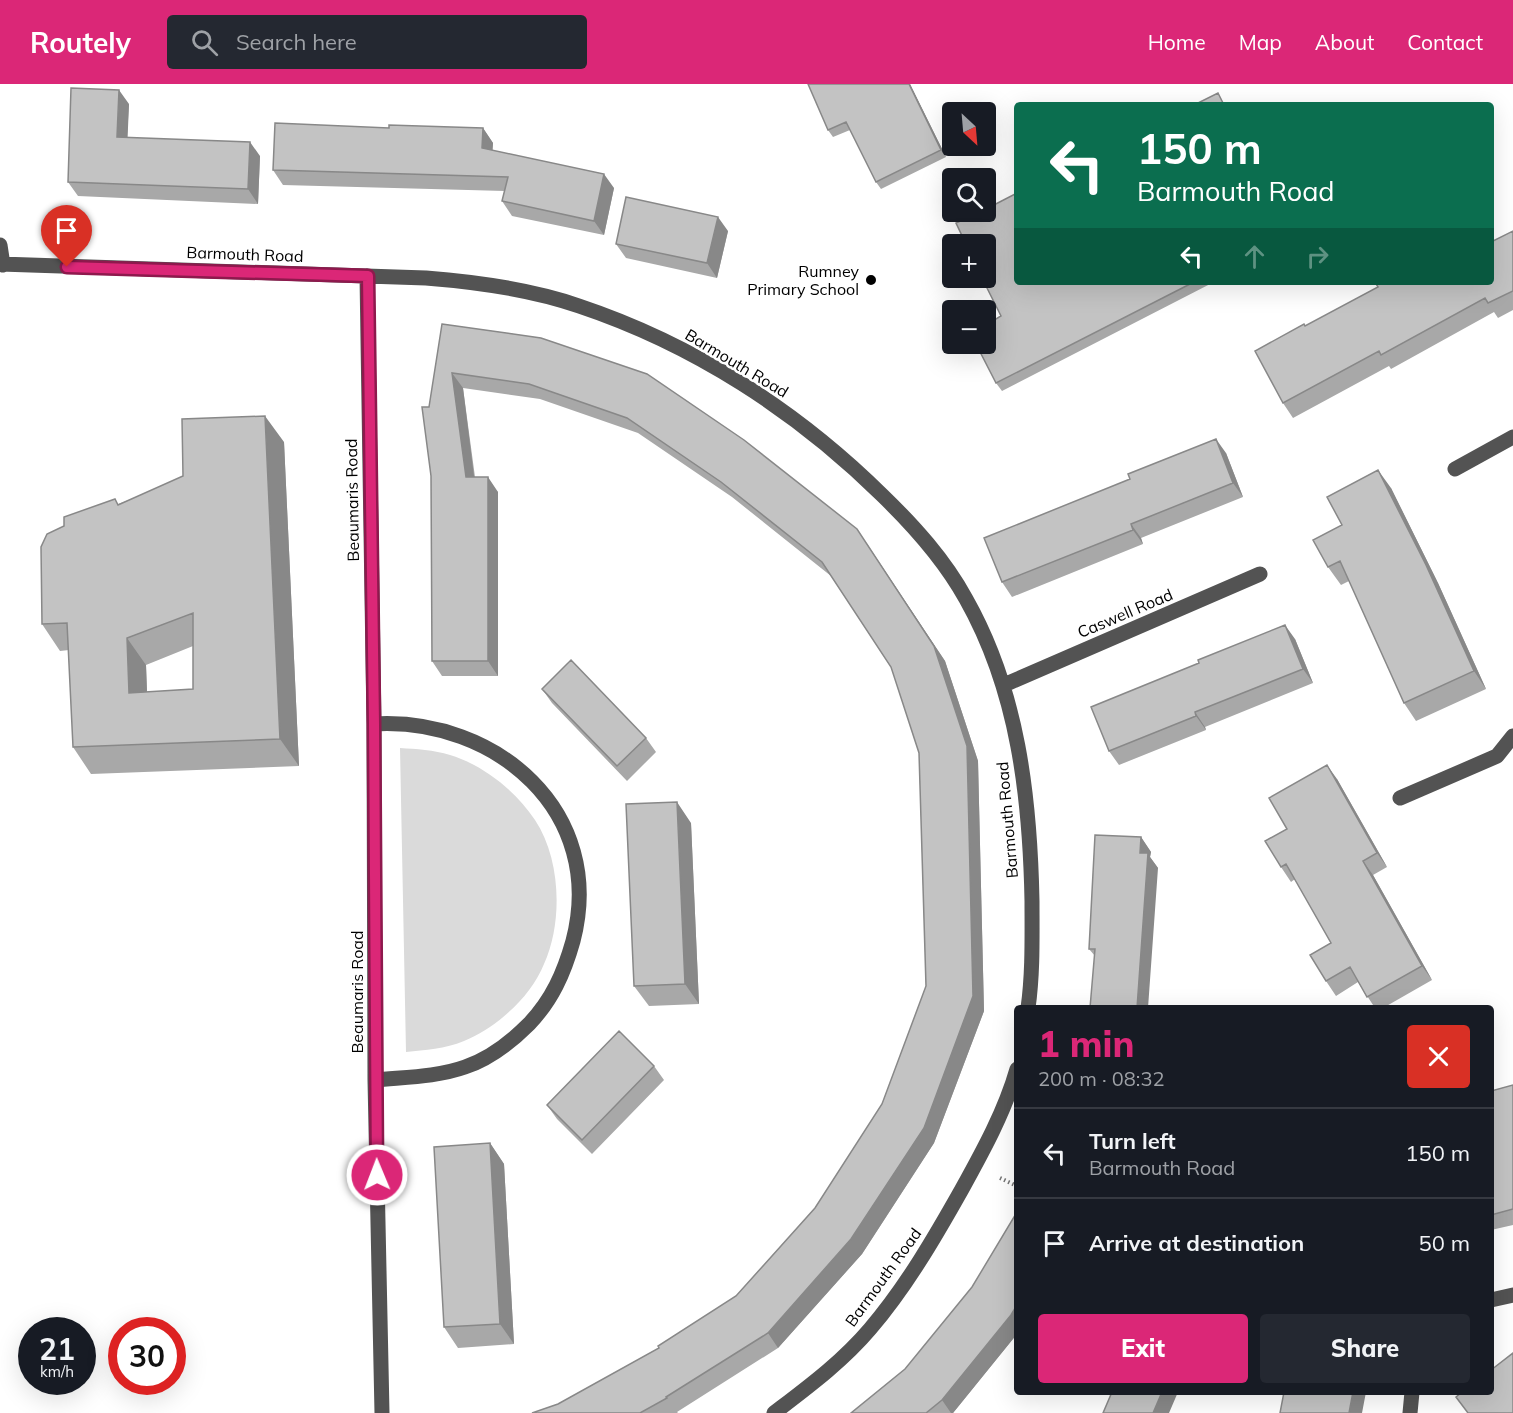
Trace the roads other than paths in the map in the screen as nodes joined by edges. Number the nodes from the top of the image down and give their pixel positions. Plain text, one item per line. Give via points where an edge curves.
1 (0, 245) edge
2 (1, 264) edge
3 (368, 276) junction
4 (1513, 437) edge
5 (1455, 469) dead end
6 (1260, 574) dead end
7 (1004, 685) junction
8 (374, 724) junction
9 (1513, 736) edge
10 (1400, 798) dead end
11 (1028, 1005) edge
12 (1014, 1079) edge
13 (375, 1080) junction
14 (1513, 1295) edge
15 (1494, 1299) edge
16 (1412, 1395) edge
17 (382, 1413) edge
18 (774, 1413) edge
19 (1410, 1413) edge

1 - 2 street
2 - 3 street, Barmouth Road
3 - 7 street, Barmouth Road via 465,281 577,305 631,325 729,375 817,436 858,471 935,550 966,599
3 - 8 street, Beaumaris Road
4 - 5 street
6 - 7 street, Caswell Road
7 - 11 street, Barmouth Road via 1025,782 1031,851
8 - 13 street, Beaumaris Road
8 - 13 street via 422,725 445,730 493,750 515,766 537,786 562,822 574,853 579,890 578,921 561,979 543,1009 516,1037 466,1067
9 - 10 street via 1497,756
12 - 18 street, Barmouth Road via 974,1166 902,1286 870,1330 825,1375
13 - 17 street, Beaumaris Road
14 - 15 street
16 - 19 street

